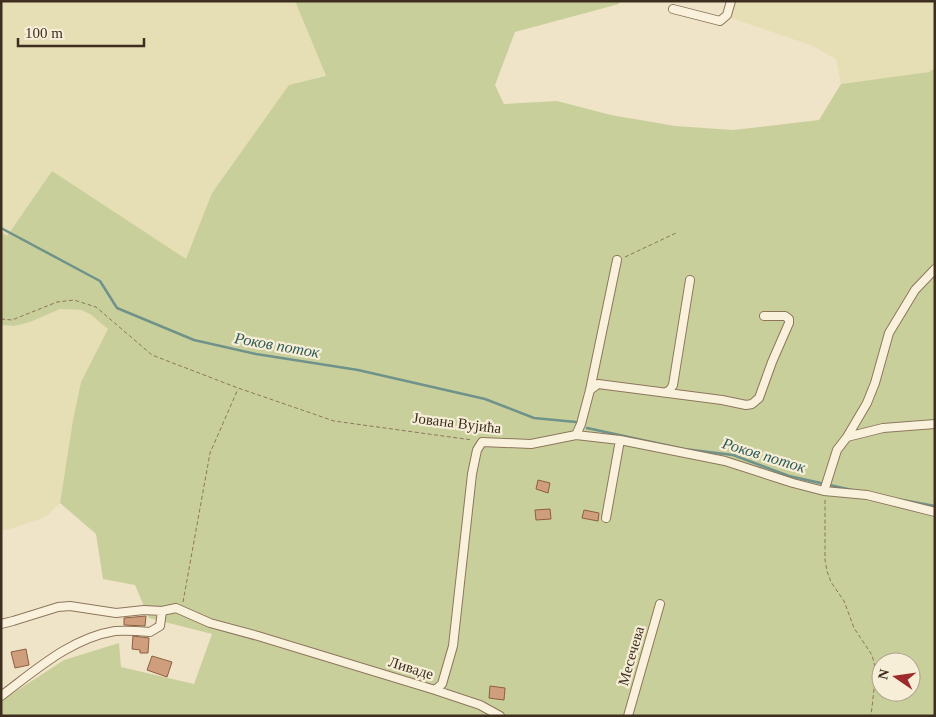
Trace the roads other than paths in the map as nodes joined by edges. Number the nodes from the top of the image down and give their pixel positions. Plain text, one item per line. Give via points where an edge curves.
1 (732, 1) edge
2 (673, 9) dead end
3 (617, 260) road end
4 (935, 269) edge
5 (690, 280) dead end
6 (764, 316) dead end
7 (590, 390) junction
8 (666, 392) junction
9 (935, 424) edge
10 (576, 435) junction
11 (847, 436) junction
12 (620, 440) junction
13 (482, 442) joint
14 (825, 486) junction
15 (935, 512) edge
16 (606, 518) dead end
17 (660, 604) dead end
18 (162, 611) junction
19 (1, 624) edge
20 (435, 690) junction
21 (1, 696) edge
22 (500, 716) edge
23 (628, 716) edge

1 - 2 street via 727,15 720,21
3 - 7 street
4 - 11 street via 915,290 889,333 867,403
5 - 8 street via 673,385
6 - 8 street via 785,316 789,323 756,402 746,405
7 - 8 street via 603,383
7 - 10 street
9 - 11 street via 883,428
10 - 12 street, Јована Вујића
10 - 13 street, Јована Вујића via 531,444
11 - 14 street via 837,450
12 - 14 street, Јована Вујића via 725,461 793,483
12 - 16 street
13 - 20 street, Ливаде via 474,459 452,646 442,684
14 - 15 street, Јована Вујића
17 - 23 street, Месечева
18 - 19 street, Ливаде via 116,613 70,606
18 - 20 street, Ливаде via 176,608 210,623
18 - 21 street via 160,626 155,630 116,631 82,640
20 - 22 street via 480,705

